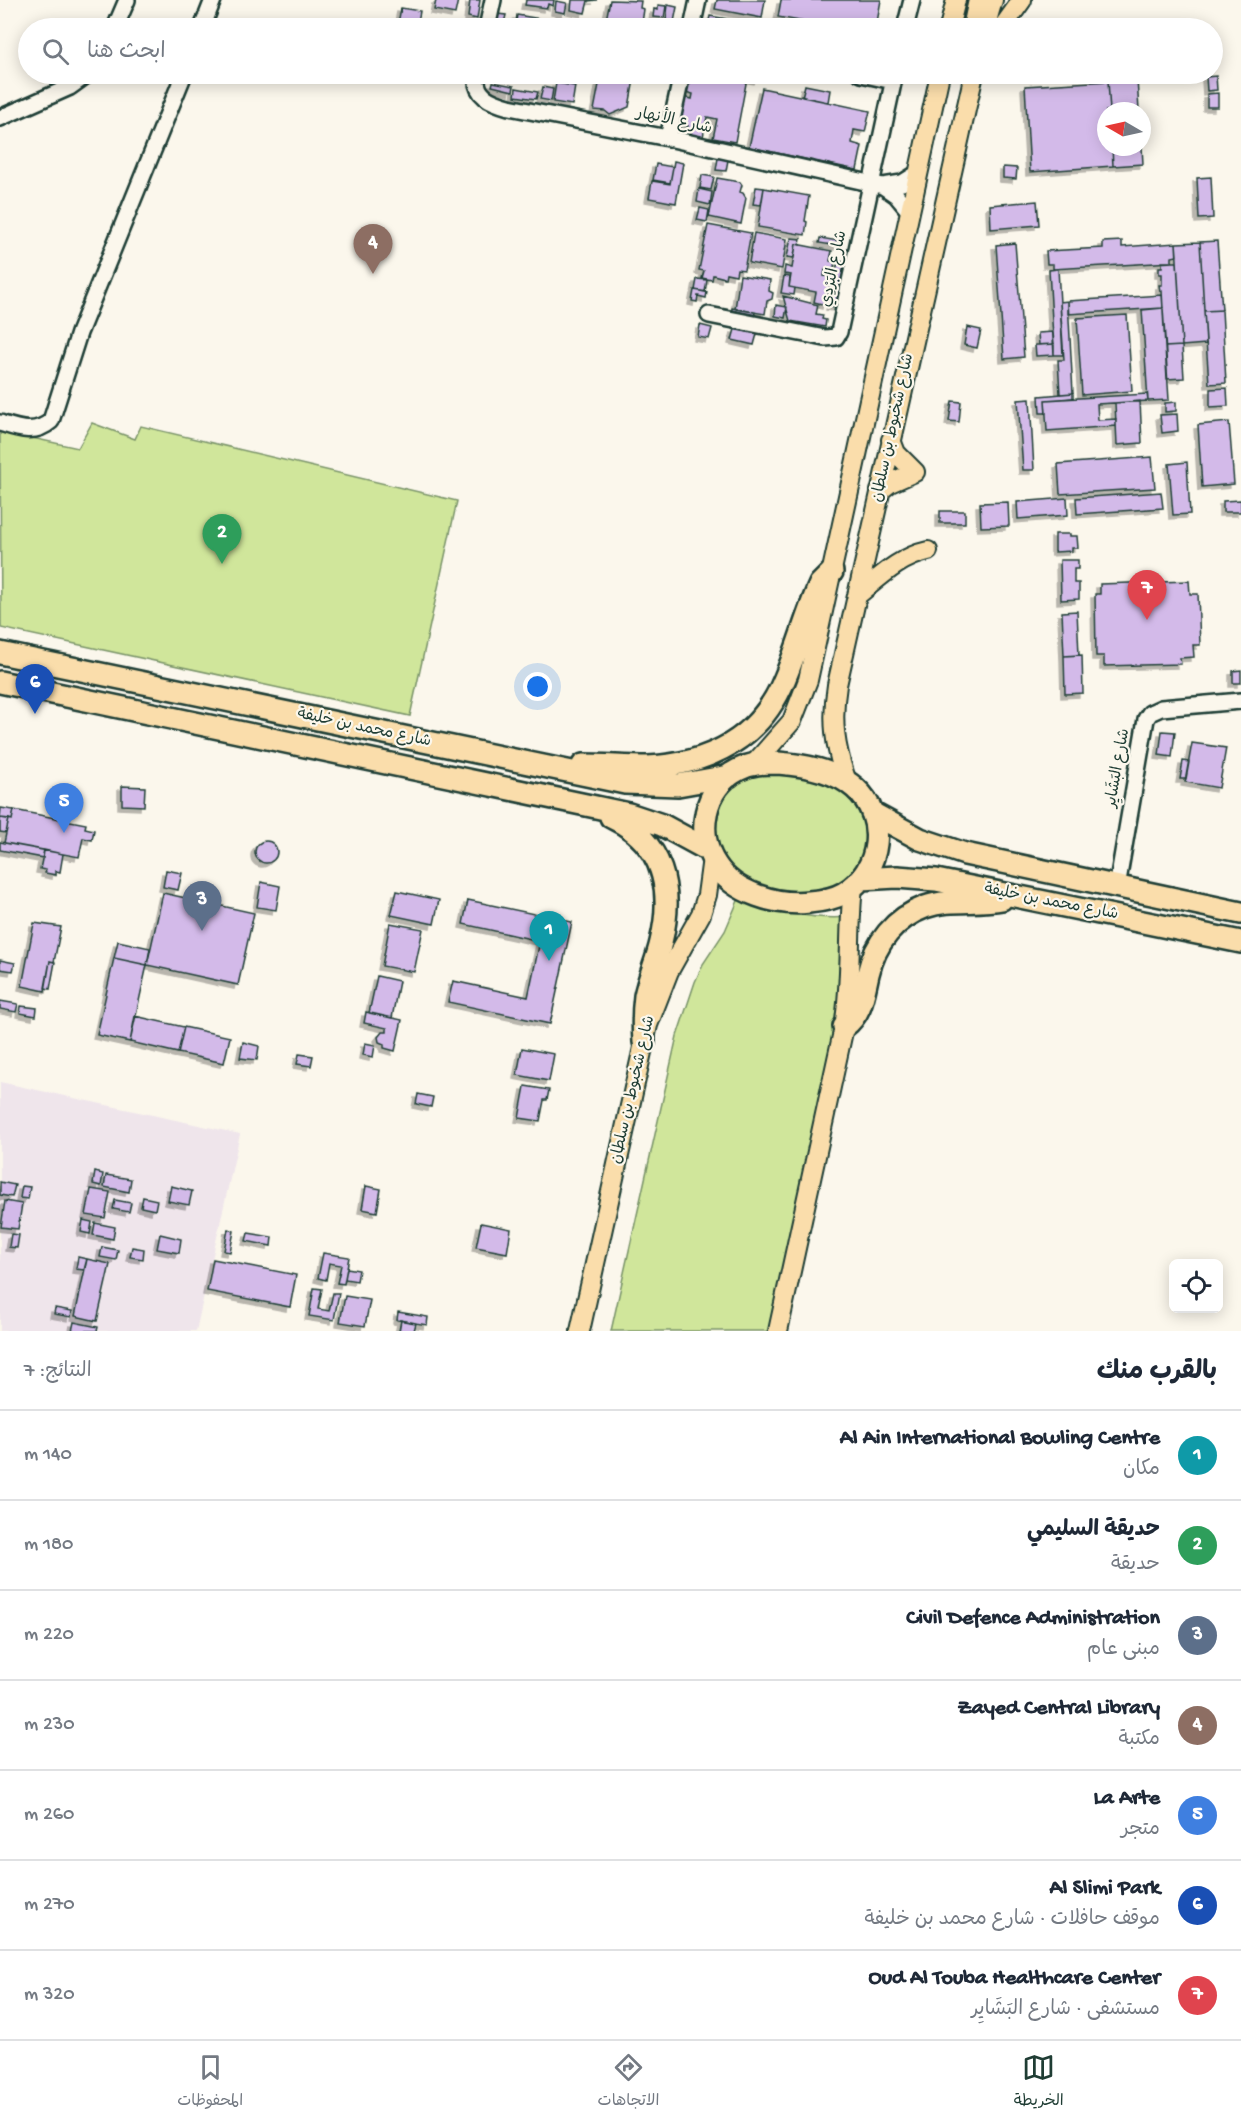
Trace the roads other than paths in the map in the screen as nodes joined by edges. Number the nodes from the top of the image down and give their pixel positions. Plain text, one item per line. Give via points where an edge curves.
1 (127, 0) edge
2 (213, 0) edge
3 (493, 0) edge
4 (698, 0) edge
5 (912, 0) edge
6 (956, 0) edge
7 (978, 0) edge
8 (993, 0) edge
9 (1022, 0) edge
10 (119, 18) edge
11 (206, 18) edge
12 (489, 18) edge
13 (694, 18) edge
14 (908, 18) edge
15 (952, 18) edge
16 (974, 18) edge
17 (988, 18) edge
18 (1009, 18) edge
19 (74, 84) edge
20 (179, 84) edge
21 (477, 84) edge
22 (680, 84) edge
23 (893, 84) edge
24 (938, 84) edge
25 (960, 84) edge
26 (971, 84) edge
27 (977, 84) edge
28 (964, 112) junction
29 (0, 118) edge
30 (668, 138) junction
31 (918, 173) junction
32 (877, 185) junction
33 (947, 187) junction
34 (910, 212) junction
35 (709, 315) dead end
36 (0, 423) edge
37 (891, 440) junction
38 (880, 491) junction
39 (928, 551) dead end
40 (832, 572) junction
41 (859, 594) junction
42 (0, 653) edge
43 (0, 682) edge
44 (1241, 701) edge
45 (754, 764) junction
46 (551, 768) junction
47 (729, 776) junction
48 (847, 782) junction
49 (586, 805) junction
50 (872, 813) junction
51 (710, 854) junction
52 (857, 883) junction
53 (1117, 887) junction
54 (1013, 895) junction
55 (1239, 911) edge
56 (1241, 942) edge
57 (844, 1026) junction
58 (644, 1042) junction
59 (580, 1331) edge
60 (778, 1331) edge

1 - 10 street
2 - 11 street
3 - 12 street
4 - 13 street
5 - 14 street
6 - 15 main road
7 - 16 main road
8 - 17 main road
9 - 18 main road
19 - 29 street
20 - 36 street via 79,333 51,421 36,430
21 - 30 street, شارع الأنهار via 491,102
22 - 30 street
23 - 32 street, شارع البَرْدِي
24 - 31 main road, شارع شخبوط بن سلطان
25 - 33 main road via 946,142
26 - 28 main road, شارع شخبوط بن سلطان
27 - 28 main road
28 - 33 main road, شارع شخبوط بن سلطان
30 - 32 street, شارع الأنهار
31 - 32 street, شارع الأنهار via 902,183
31 - 34 main road, شارع شخبوط بن سلطان
32 - 34 street, شارع الأنهار via 896,195
32 - 35 street, شارع البَرْدِي via 836,337
33 - 37 main road, شارع شخبوط بن سلطان
34 - 40 main road, شارع شخبوط بن سلطان
37 - 38 main road, شارع شخبوط بن سلطان
37 - 38 main road via 896,453 915,472
38 - 41 main road, شارع شخبوط بن سلطان
39 - 41 main road via 895,564
40 - 45 main road, شارع شخبوط بن سلطان via 801,700 792,721
40 - 46 highway via 820,584 778,693 751,729 729,746 710,756 674,764
41 - 48 main road, شارع شخبوط بن سلطان via 834,706 834,730
42 - 46 highway, شارع محمد بن خليفة
43 - 49 highway, شارع محمد بن خليفة
44 - 53 street, شارع البَشَايِر via 1161,708 1146,718
45 - 47 highway
45 - 48 highway via 802,766
46 - 47 highway, شارع محمد بن خليفة via 643,785 687,784
47 - 51 highway via 708,805 704,832
48 - 50 highway via 862,795
49 - 51 highway, شارع محمد بن خليفة via 654,822 678,832
49 - 58 highway via 639,834 657,861 668,893 662,941 646,995
50 - 52 highway via 876,843 872,862
50 - 53 highway, شارع محمد بن خليفة via 920,839 965,854
51 - 52 highway via 729,879 774,900 824,900
51 - 58 main road, شارع شخبوط بن سلطان via 707,895 701,914 660,991
52 - 54 highway, شارع محمد بن خليفة via 879,877 917,877
52 - 57 main road via 850,918 850,977
53 - 55 highway, شارع محمد بن خليفة
54 - 56 highway, شارع محمد بن خليفة
54 - 57 highway via 981,902 936,904 915,911 896,924 876,950 858,1012
57 - 60 main road
58 - 59 main road, شارع شخبوط بن سلطان

